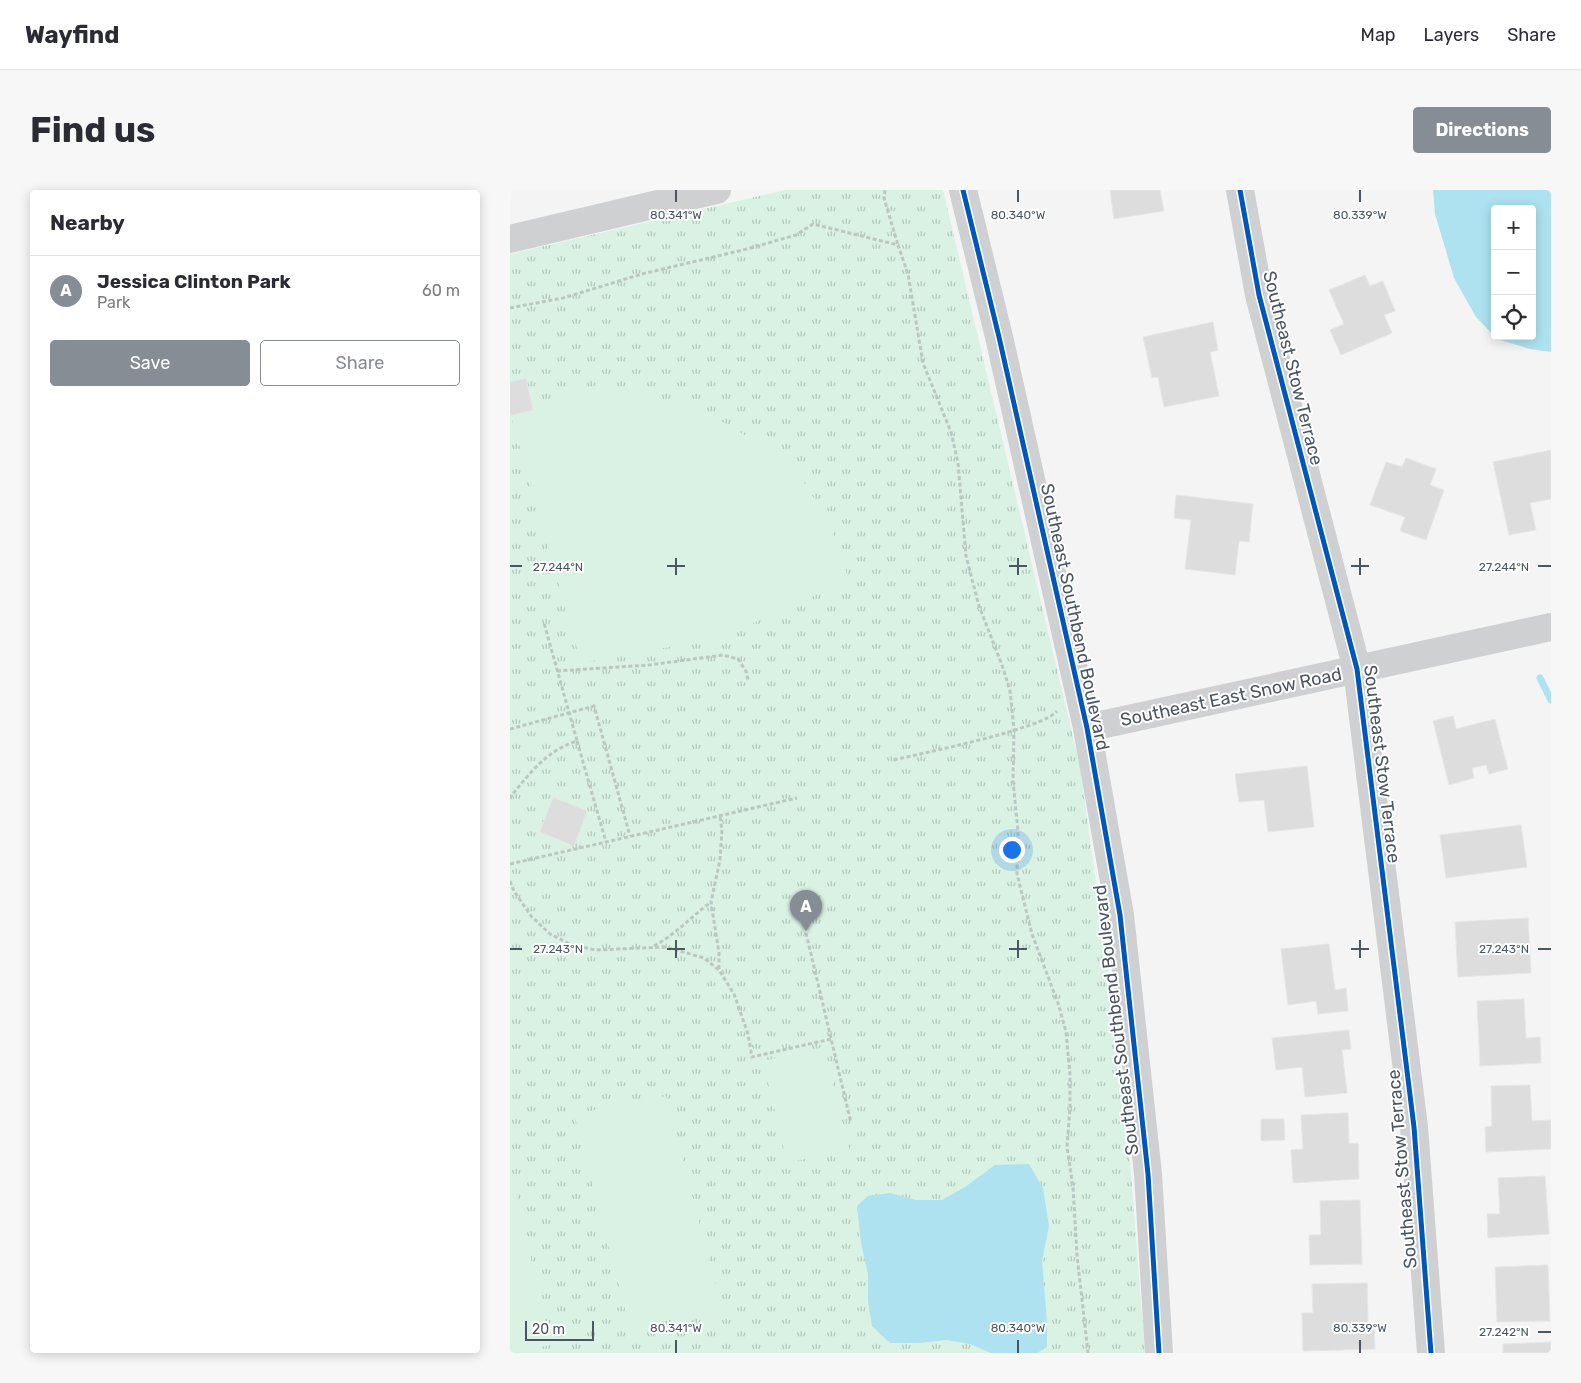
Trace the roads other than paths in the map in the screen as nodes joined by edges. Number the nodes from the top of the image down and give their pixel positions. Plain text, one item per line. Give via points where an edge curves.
1 (717, 190) edge
2 (963, 190) edge
3 (1240, 190) edge
4 (510, 239) edge
5 (1551, 627) edge
6 (1357, 669) junction
7 (1087, 728) junction
8 (1159, 1353) edge
9 (1431, 1353) edge

1 - 4 street
2 - 7 street, Southeast Southbend Boulevard
3 - 6 street, Southeast Stow Terrace via 1259,295
5 - 6 street, Southeast East Snow Road
6 - 7 street, Southeast East Snow Road
6 - 9 street, Southeast Stow Terrace via 1414,1127
7 - 8 street, Southeast Southbend Boulevard via 1121,924 1148,1174

